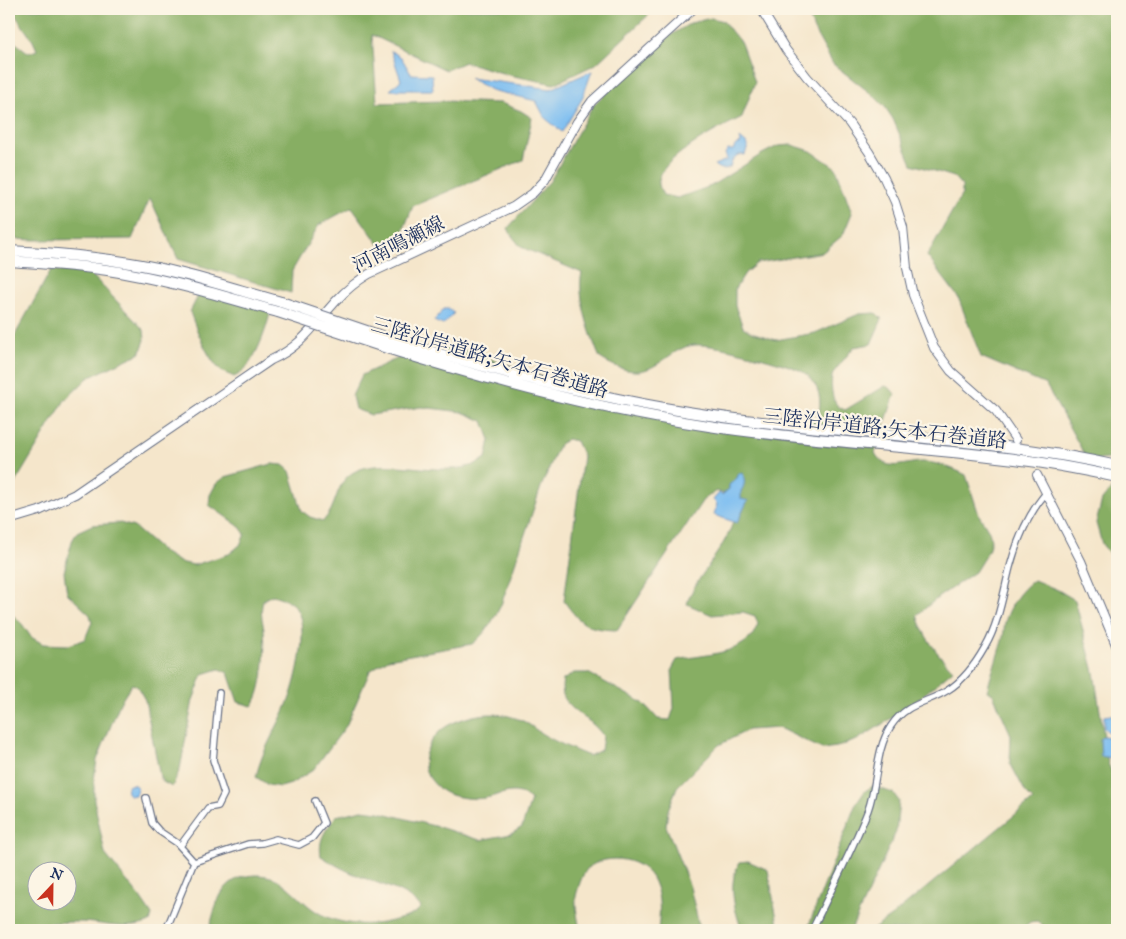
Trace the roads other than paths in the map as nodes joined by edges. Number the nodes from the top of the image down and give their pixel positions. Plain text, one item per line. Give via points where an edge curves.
1 (693, 9) edge
2 (761, 9) edge
3 (9, 251) edge
4 (9, 261) edge
5 (279, 307) junction
6 (392, 344) junction
7 (1016, 440) dead end
8 (1117, 466) edge
9 (1037, 475) dead end
10 (1117, 477) edge
11 (1046, 493) junction
12 (9, 520) edge
13 (1117, 647) edge
14 (219, 693) dead end
15 (146, 798) dead end
16 (315, 801) dead end
17 (180, 846) junction
18 (194, 862) junction
19 (166, 930) edge
20 (812, 930) edge

1 - 12 main road, 河南鳴瀬線 via 592,101 545,180 525,200 369,274 336,301 287,353 271,360 75,494
2 - 7 main road via 786,50 849,123 884,178 903,227 912,295 934,348 951,371 996,411
3 - 5 highway, 三陸沿岸道路;矢本石巻道路 via 76,255 132,263 197,278
4 - 5 highway, 三陸沿岸道路;矢本石巻道路 via 75,265 130,274
5 - 6 highway, 三陸沿岸道路;矢本石巻道路, bridge
6 - 8 highway, 三陸沿岸道路;矢本石巻道路 via 658,408 754,422 1014,448
6 - 10 highway, 三陸沿岸道路;矢本石巻道路 via 540,393 603,408 753,432 1008,458
9 - 11 main road
11 - 13 main road via 1081,561
11 - 20 street via 1021,533 1003,601 982,653 968,672 948,690 920,702 891,726 882,745 869,808
14 - 17 street via 213,760 224,794 218,806 208,808
15 - 17 street via 152,823
16 - 18 street via 324,823 312,838 299,845 276,840 248,844
17 - 18 street
18 - 19 street

